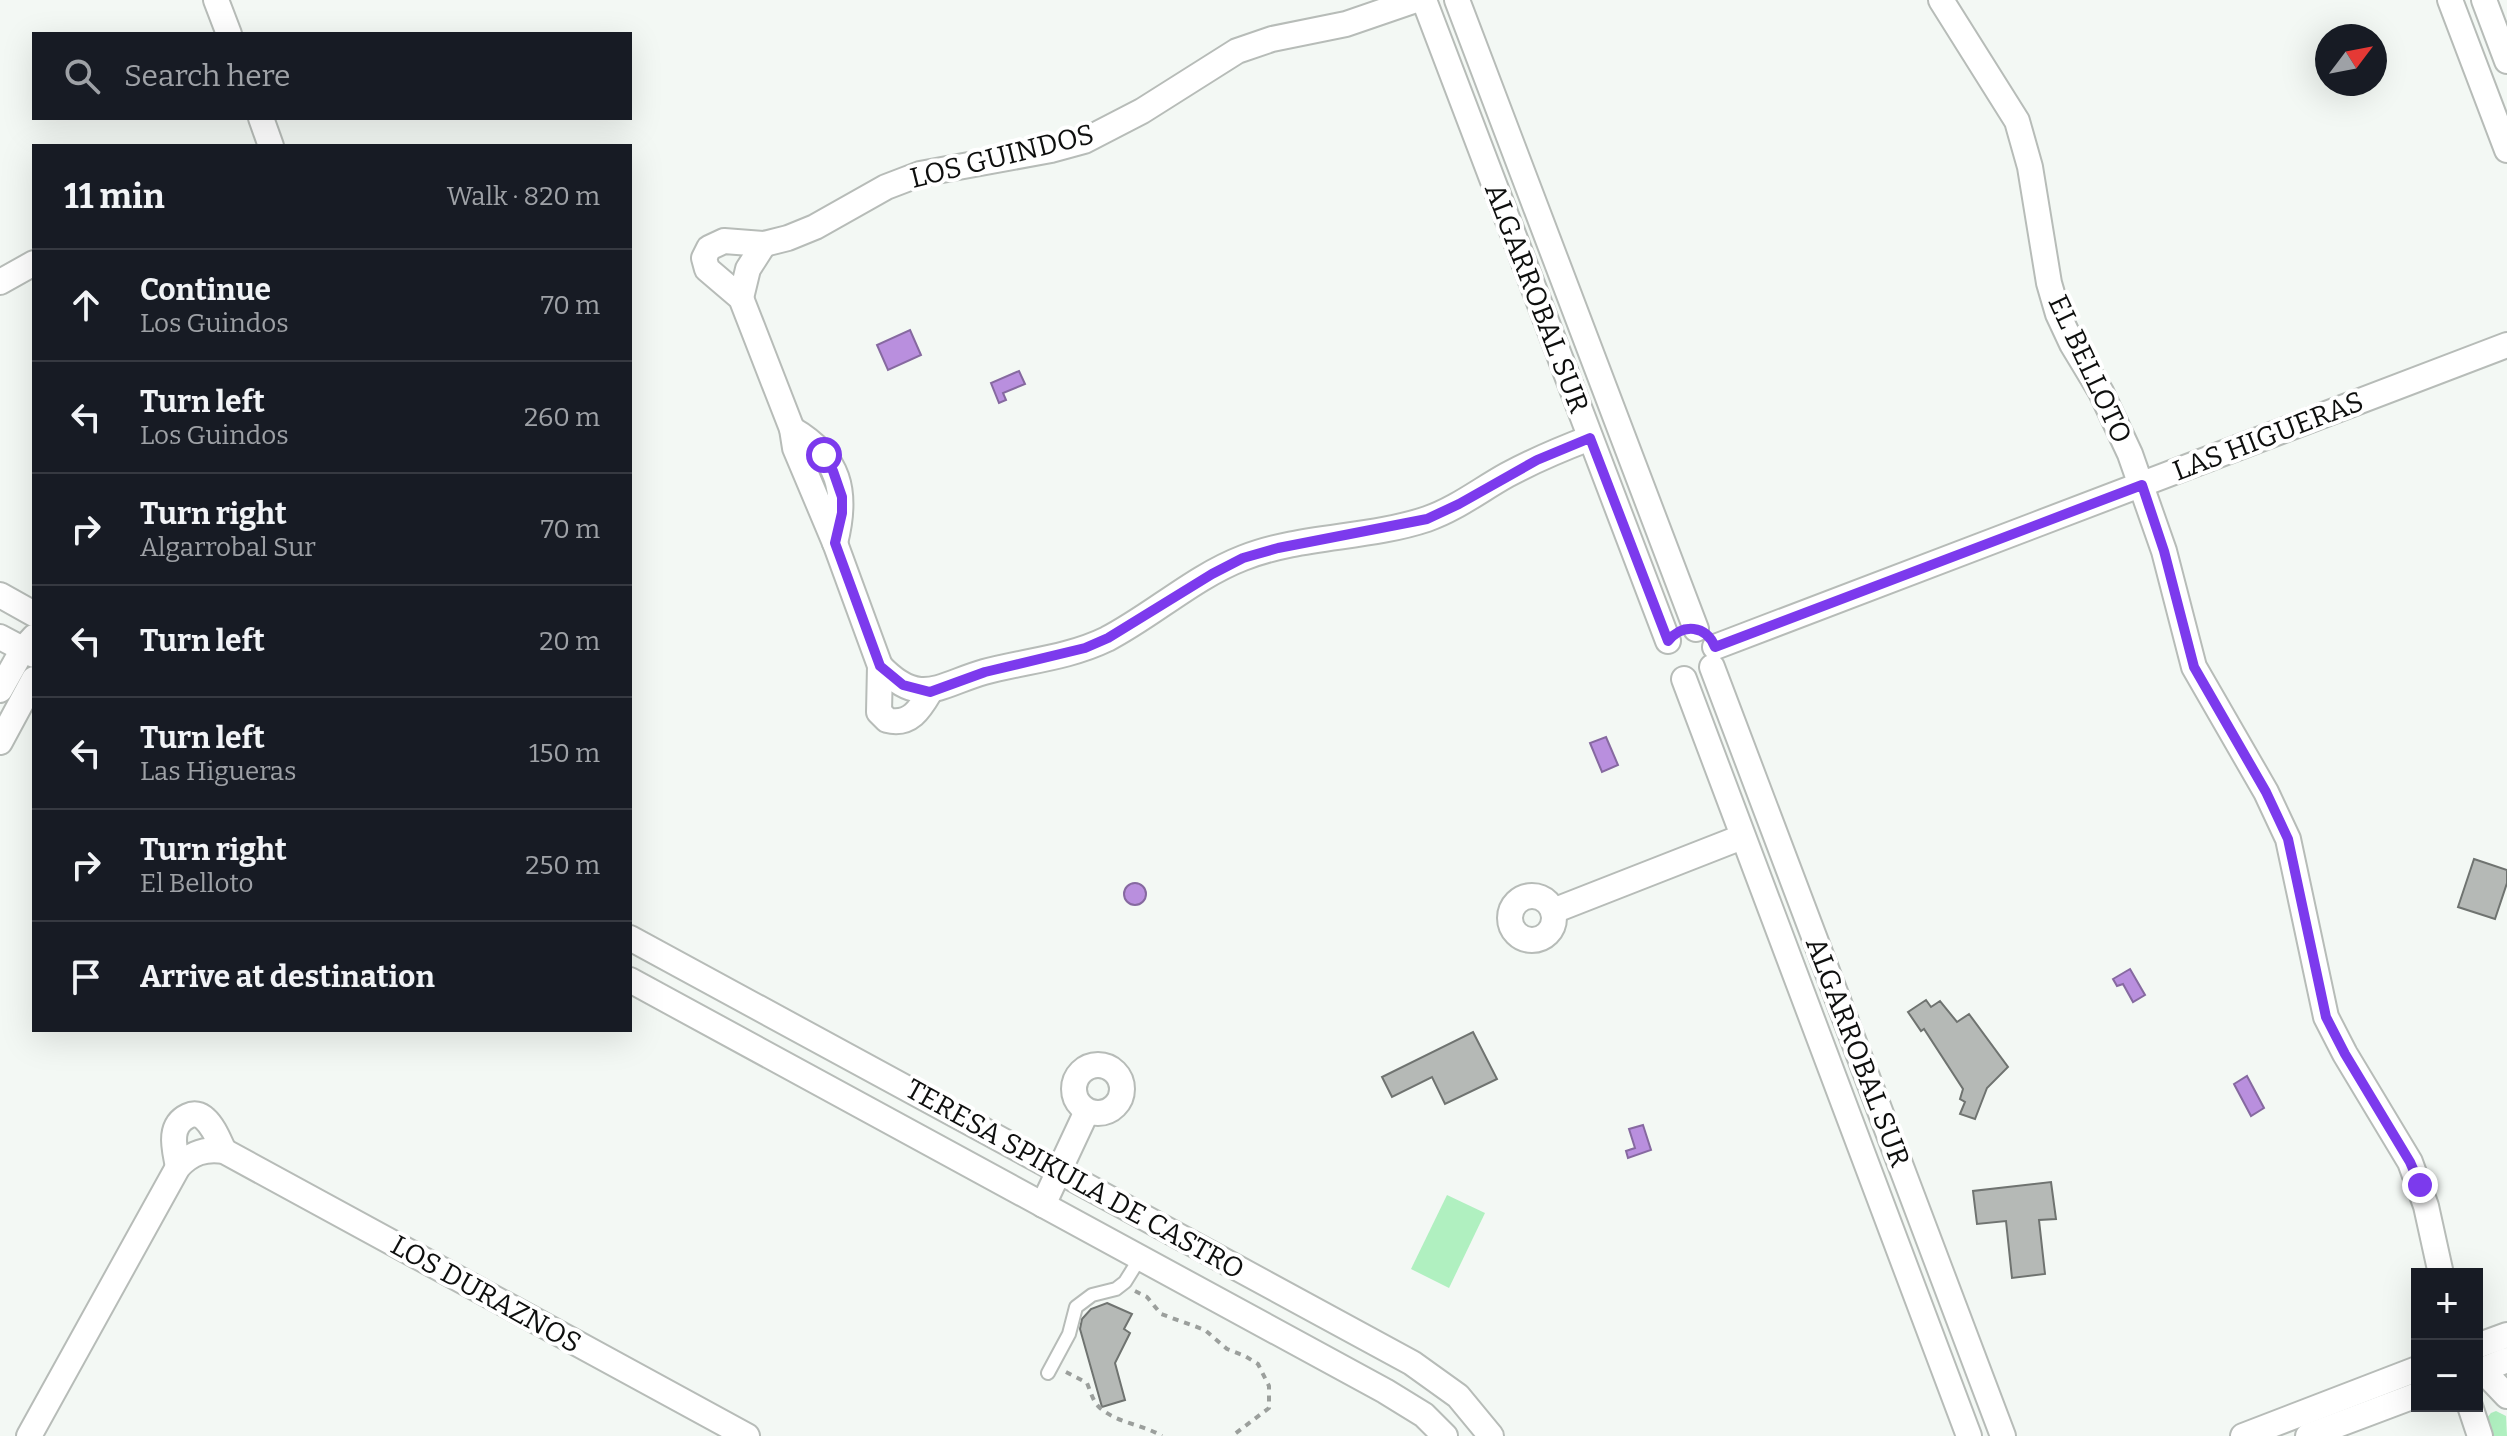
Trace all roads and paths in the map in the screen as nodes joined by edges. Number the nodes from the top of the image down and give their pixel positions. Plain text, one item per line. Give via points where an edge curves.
1 (216, 0) edge
2 (1416, 0) edge
3 (1424, 0) edge
4 (1457, 0) edge
5 (1941, 0) edge
6 (2450, 0) edge
7 (2484, 0) edge
8 (228, 32) edge
9 (2507, 61) edge
10 (262, 120) edge
11 (270, 144) edge
12 (2507, 150) edge
13 (764, 244) junction
14 (32, 264) edge
15 (0, 282) edge
16 (741, 298) junction
17 (2507, 345) edge
18 (1590, 438) junction
19 (2142, 485) junction
20 (0, 595) edge
21 (32, 613) edge
22 (1696, 629) junction
23 (0, 637) edge
24 (1668, 641) junction
25 (30, 647) edge
26 (1714, 657) junction
27 (880, 666) junction
28 (1684, 679) junction
29 (32, 683) edge
30 (0, 690) edge
31 (930, 692) junction
32 (0, 742) edge
33 (1742, 837) junction
34 (1553, 911) dead end
35 (634, 949) edge
36 (632, 981) edge
37 (1087, 1111) dead end
38 (224, 1151) junction
39 (178, 1167) junction
40 (1061, 1171) junction
41 (1043, 1205) junction
42 (1140, 1258) junction
43 (2440, 1268) edge
44 (1123, 1284) junction
45 (2507, 1335) edge
46 (2483, 1344) edge
47 (2507, 1360) edge
48 (1050, 1369) joint
49 (2483, 1370) edge
50 (2411, 1371) edge
51 (2483, 1374) edge
52 (2507, 1396) edge
53 (2411, 1397) edge
54 (2472, 1412) edge
55 (29, 1436) edge
56 (747, 1436) edge
57 (1162, 1436) edge
58 (1232, 1436) edge
59 (1445, 1436) edge
60 (1491, 1436) edge
61 (1969, 1436) edge
62 (2003, 1436) edge
63 (2243, 1436) edge
64 (2308, 1436) edge
65 (2480, 1436) edge

1 - 8 street
2 - 13 street, LOS GUINDOS via 1359,21 1237,51 1084,141 920,174 815,227
3 - 18 street, ALGARROBAL SUR
4 - 22 street, ALGARROBAL SUR
5 - 19 street, EL BELLOTO via 2017,121 2055,306 2117,424
6 - 12 street
7 - 9 street
10 - 11 street
13 - 16 street via 748,269
13 - 16 street, LOS GUINDOS via 724,241 706,253 707,269
14 - 15 street
16 - 27 street, LOS GUINDOS via 792,429 818,449 836,479 842,506 835,543
17 - 19 street, LAS HIGUERAS
18 - 24 street, ALGARROBAL SUR
18 - 31 street, LOS GUINDOS via 1427,519 1243,558 1085,648 985,672
19 - 26 street, LAS HIGUERAS
19 - 43 street, EL BELLOTO via 2194,667 2288,839 2326,1017 2410,1162
20 - 21 street
22 - 24 street via 1680,630
22 - 26 street via 1708,635
23 - 25 street
24 - 28 street via 1668,667
25 - 30 street
26 - 28 street via 1697,679
26 - 62 street, ALGARROBAL SUR
27 - 31 street via 903,685
27 - 31 street, LOS GUINDOS via 877,707 887,720 910,718
28 - 33 street, ALGARROBAL SUR
29 - 32 street
33 - 34 street
33 - 61 street, ALGARROBAL SUR
35 - 40 street, TERESA SPIKULA DE CASTRO
36 - 41 street, TERESA SPIKULA DE CASTRO
37 - 40 street
38 - 39 street via 199,1152
38 - 39 street via 204,1117 189,1115 174,1133
38 - 56 street, LOS DURAZNOS
39 - 55 street
40 - 41 street
40 - 60 street, TERESA SPIKULA DE CASTRO via 1428,1373 1458,1396
41 - 42 street, TERESA SPIKULA DE CASTRO
42 - 44 lane
42 - 59 street, TERESA SPIKULA DE CASTRO via 1405,1402
44 - 48 lane via 1076,1307
44 - 58 path via 1147,1297 1161,1314 1205,1330 1227,1349 1258,1364 1269,1386 1269,1408
45 - 46 street
47 - 49 street
48 - 57 path via 1087,1383 1097,1406
50 - 63 street
51 - 52 street
53 - 64 street
54 - 65 street

